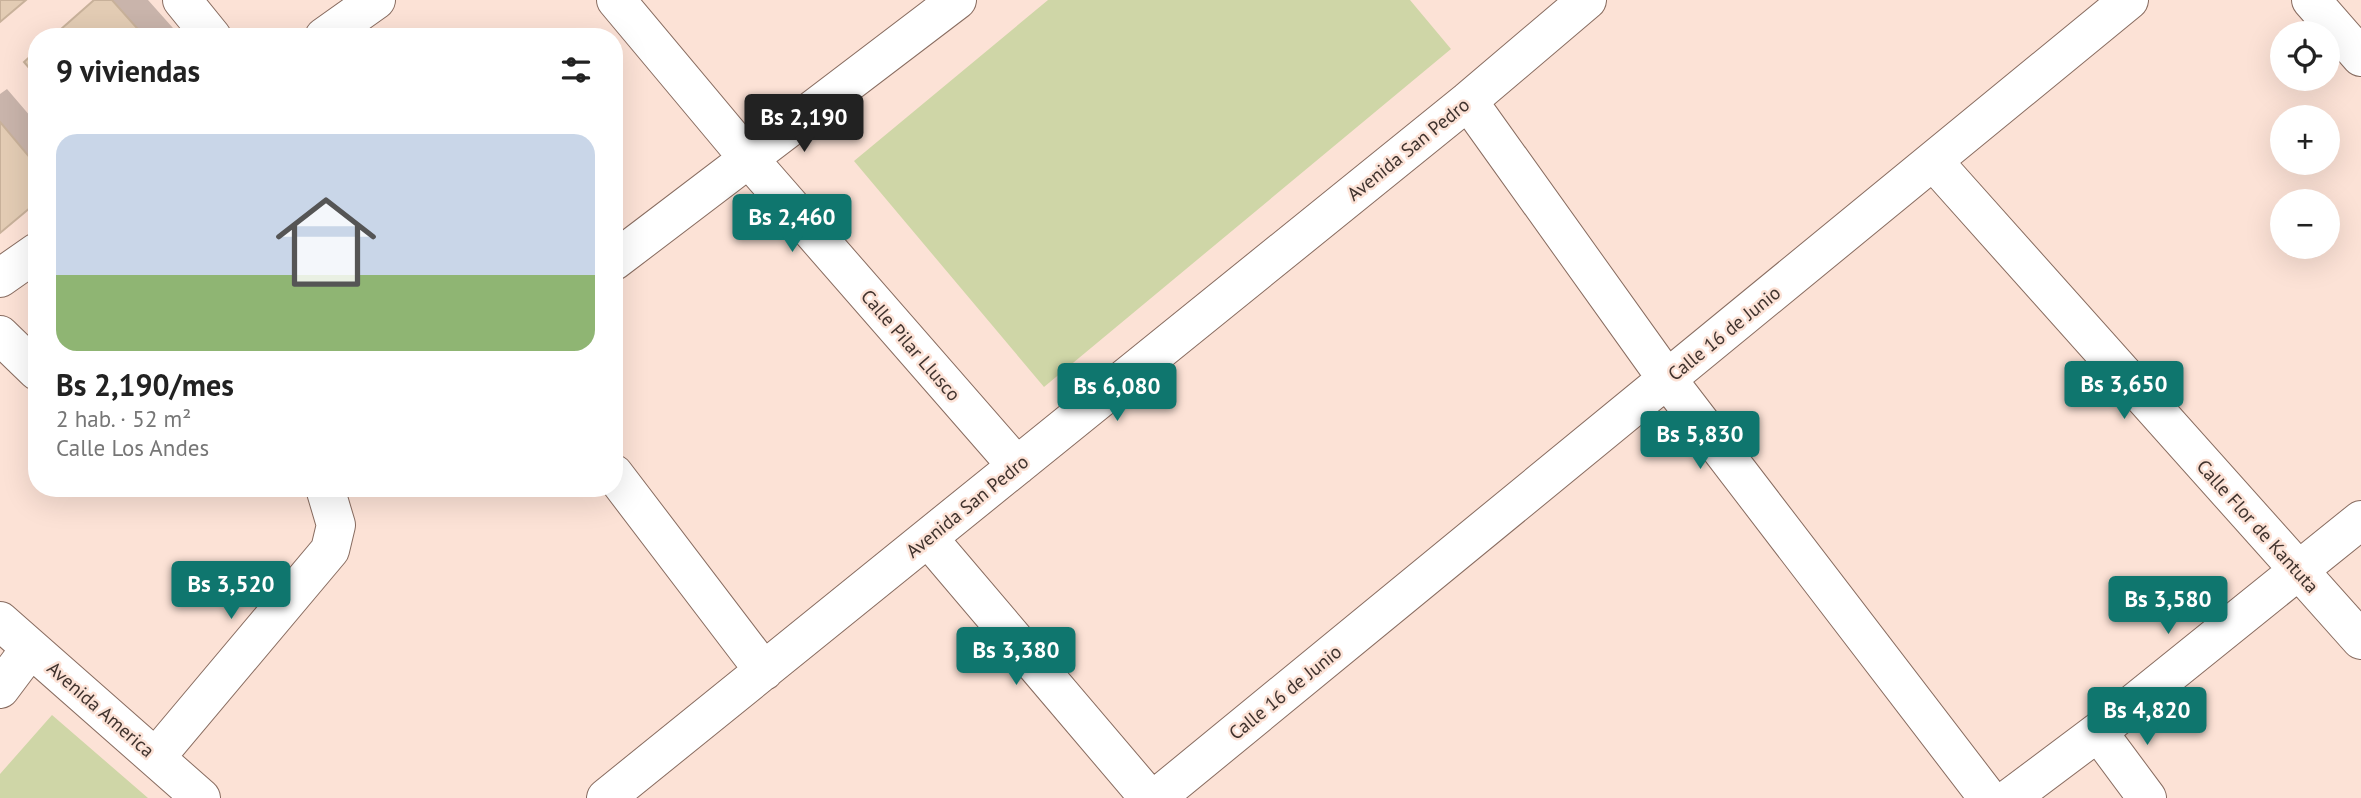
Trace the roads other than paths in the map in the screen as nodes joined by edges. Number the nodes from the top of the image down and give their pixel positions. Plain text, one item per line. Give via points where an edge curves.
1 (182, 0) edge
2 (376, 0) edge
3 (616, 0) edge
4 (957, 0) edge
5 (1587, 0) edge
6 (2129, 0) edge
7 (2311, 0) edge
8 (205, 28) edge
9 (337, 28) edge
10 (2361, 57) edge
11 (1468, 101) junction
12 (748, 159) junction
13 (1933, 160) junction
14 (623, 254) edge
15 (28, 258) edge
16 (0, 278) edge
17 (0, 335) edge
18 (28, 362) edge
19 (1667, 379) junction
20 (1017, 466) junction
21 (623, 486) edge
22 (328, 497) edge
23 (2361, 520) edge
24 (928, 538) junction
25 (2295, 570) junction
26 (0, 621) edge
27 (2361, 640) edge
28 (30, 649) junction
29 (764, 671) junction
30 (0, 689) edge
31 (2098, 732) junction
32 (156, 757) junction
33 (201, 798) edge
34 (606, 798) edge
35 (1149, 798) edge
36 (1156, 798) edge
37 (1988, 798) edge
38 (2010, 798) edge
39 (2147, 798) edge

1 - 8 street
2 - 9 street
3 - 12 street, Calle Pilar Llusco
4 - 12 street
5 - 11 street, Avenida San Pedro
6 - 13 street, Calle 16 de Junio
7 - 10 street
11 - 19 street
11 - 20 street, Avenida San Pedro
12 - 14 street
12 - 20 street, Calle Pilar Llusco
13 - 19 street, Calle 16 de Junio
13 - 25 street, Calle Flor de Kantuta
15 - 16 street
17 - 18 street
19 - 36 street, Calle 16 de Junio
19 - 37 street
20 - 24 street, Avenida San Pedro
21 - 29 street
22 - 32 street via 336,524 330,550
23 - 25 street
24 - 29 street, Avenida San Pedro
24 - 35 street
25 - 27 street, Calle Flor de Kantuta
25 - 31 street
26 - 28 street, Avenida America
28 - 30 street
28 - 32 street, Avenida America
29 - 34 street, Avenida San Pedro
31 - 38 street
31 - 39 street
32 - 33 street, Avenida America

